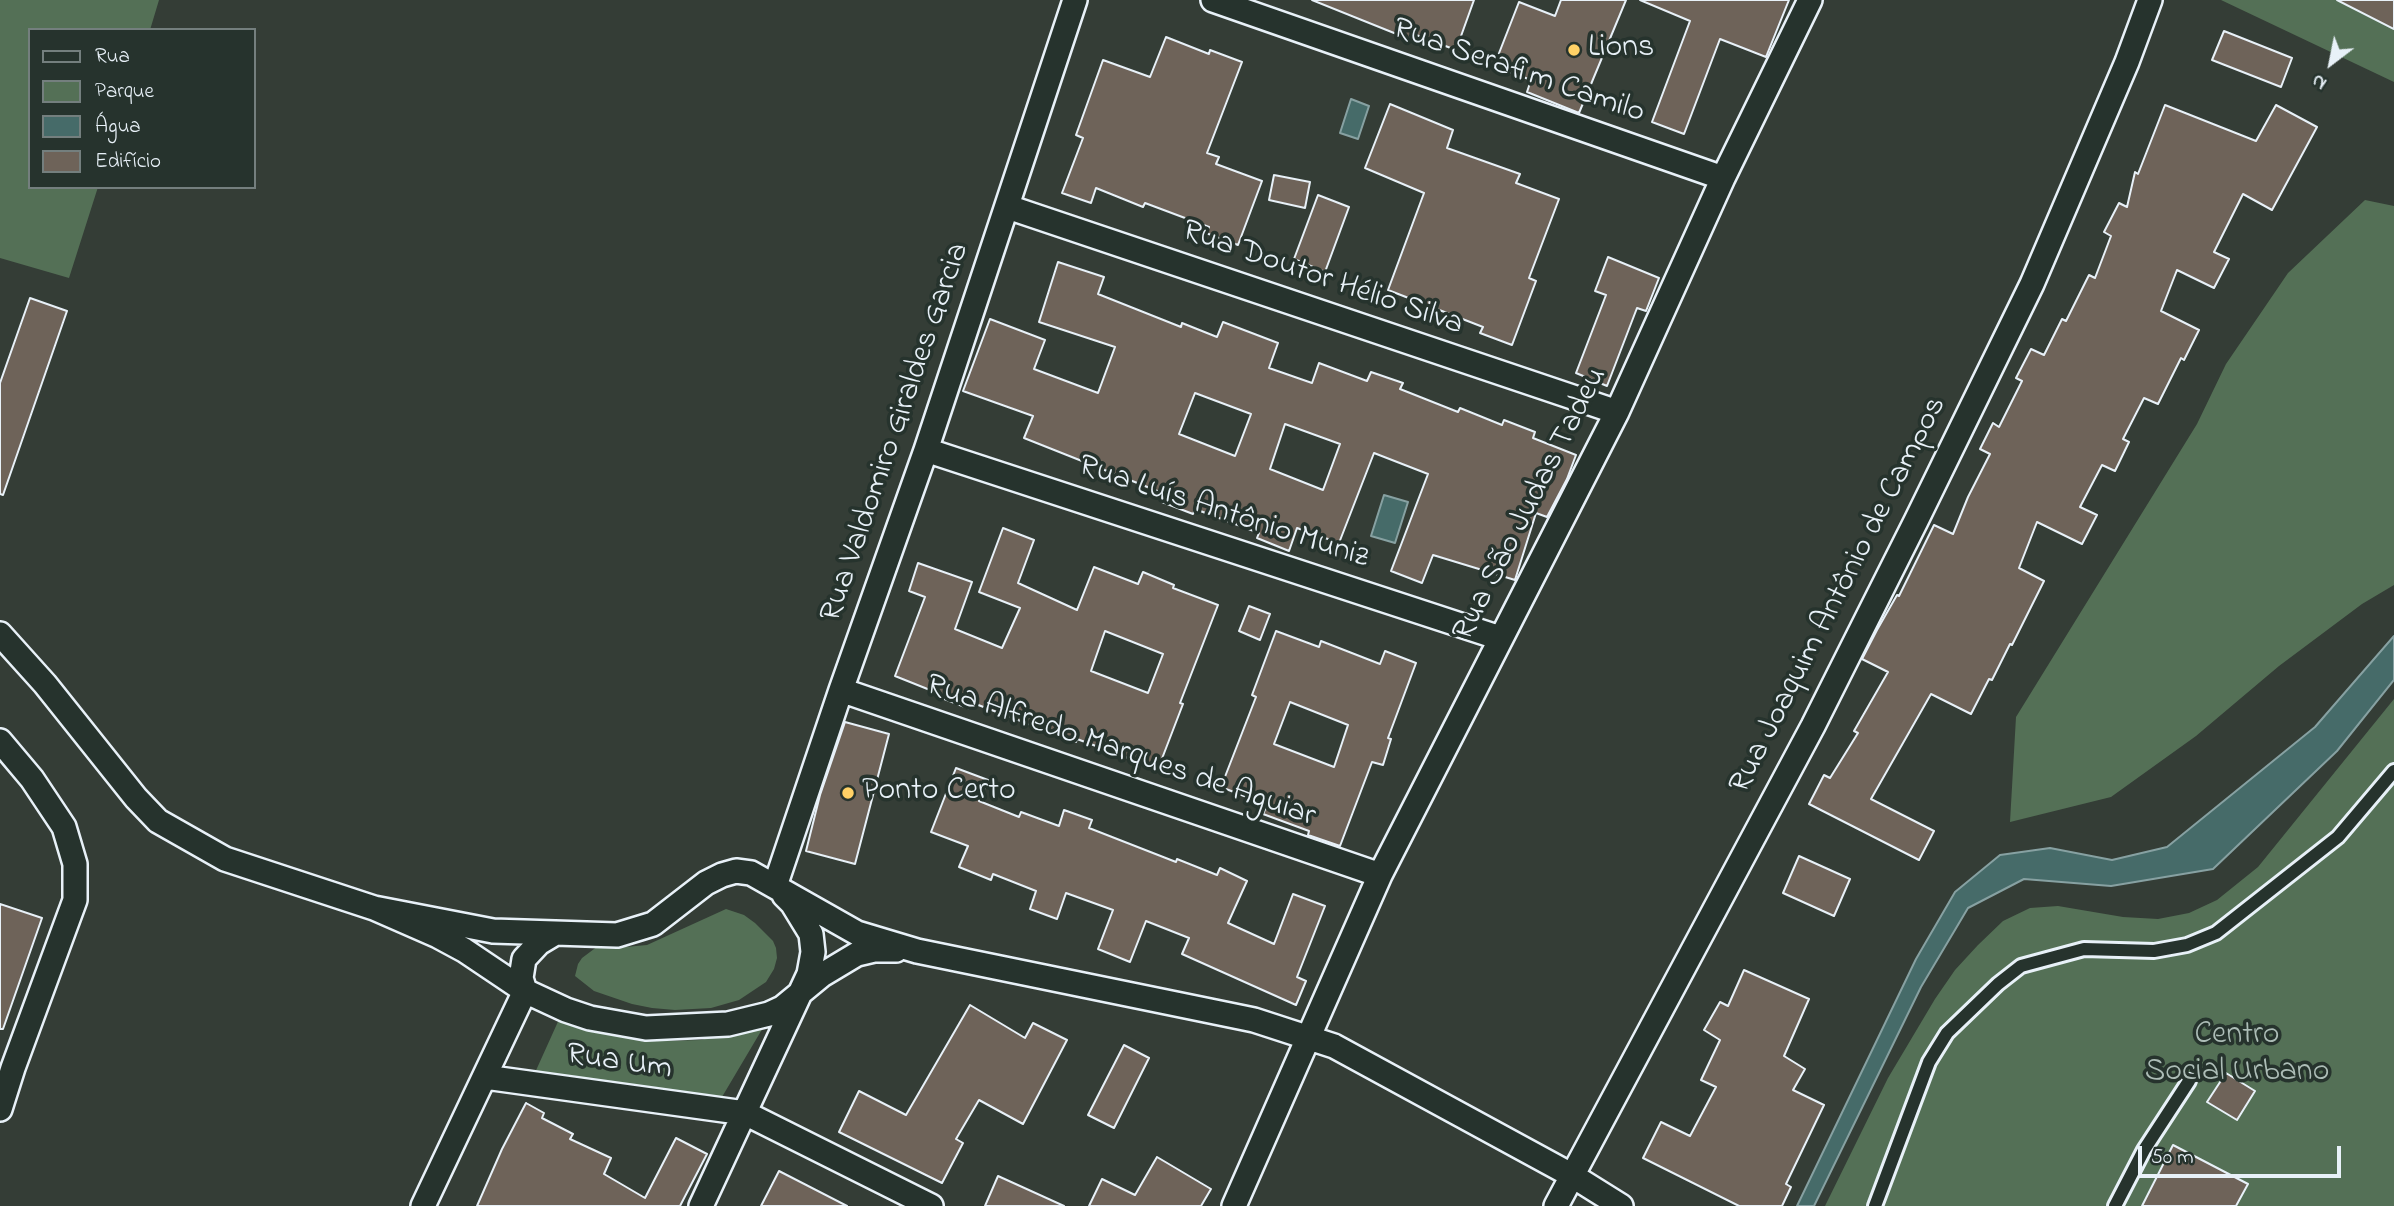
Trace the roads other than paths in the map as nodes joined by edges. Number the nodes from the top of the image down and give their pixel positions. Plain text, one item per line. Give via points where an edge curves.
1 (1074, 0) edge
2 (1213, 0) edge
3 (1810, 0) edge
4 (2150, 0) edge
5 (1723, 178) junction
6 (1007, 207) junction
7 (1616, 412) junction
8 (926, 450) junction
9 (0, 635) edge
10 (1500, 638) junction
11 (841, 690) junction
12 (0, 741) edge
13 (2394, 771) edge
14 (1380, 875) junction
15 (775, 886) junction
16 (364, 905) junction
17 (554, 934) junction
18 (917, 951) junction
19 (525, 992) junction
20 (801, 994) junction
21 (1309, 1037) junction
22 (6, 1065) edge
23 (485, 1077) junction
24 (2189, 1080) dead end
25 (0, 1109) edge
26 (745, 1113) junction
27 (1573, 1176) junction
28 (424, 1206) edge
29 (701, 1206) edge
30 (931, 1206) edge
31 (1234, 1206) edge
32 (1556, 1206) edge
33 (1620, 1206) edge
34 (1875, 1206) edge
35 (2115, 1206) edge

1 - 6 street, Rua Valdomiro Giraldes Garcia
2 - 5 street, Rua Serafim Camilo
3 - 5 street, Rua São Judas Tadeu
4 - 27 street, Rua Joaquim Antônio de Campos via 2032,284 1916,521
5 - 7 street, Rua São Judas Tadeu
6 - 7 street, Rua Doutor Hélio Silva
6 - 8 street, Rua Valdomiro Giraldes Garcia
7 - 10 street, Rua São Judas Tadeu
8 - 10 street, Rua Luís Antônio Muniz
8 - 11 street, Rua Valdomiro Giraldes Garcia
9 - 16 street via 158,821 225,859
10 - 14 street, Rua São Judas Tadeu
11 - 14 street, Rua Alfredo Marques de Aguiar
11 - 15 street, Rua Valdomiro Giraldes Garcia
12 - 22 street via 33,779 64,827 75,864 75,900
13 - 34 lane via 2337,837 2216,933 2188,945 2154,951 2084,949 2021,966 1998,984 1947,1033 1929,1062
14 - 21 street, Rua São Judas Tadeu
15 - 17 street via 751,873 736,871 706,883 653,925 636,931 598,936
15 - 18 street via 857,933
15 - 20 street via 811,934 813,952
16 - 17 street via 467,928
16 - 19 street via 464,950
17 - 19 street via 524,959 521,978
18 - 20 street via 857,954 821,975
18 - 21 street via 1244,1017
19 - 20 street via 590,1018 657,1028 751,1020
19 - 23 street
20 - 26 street
21 - 27 street via 1358,1058
21 - 31 street, Rua São Judas Tadeu
22 - 25 street
23 - 26 street, Rua Um
23 - 28 street
24 - 35 lane
26 - 29 street
26 - 30 street, Rua Um
27 - 32 street, Rua Joaquim Antônio de Campos
27 - 33 street

